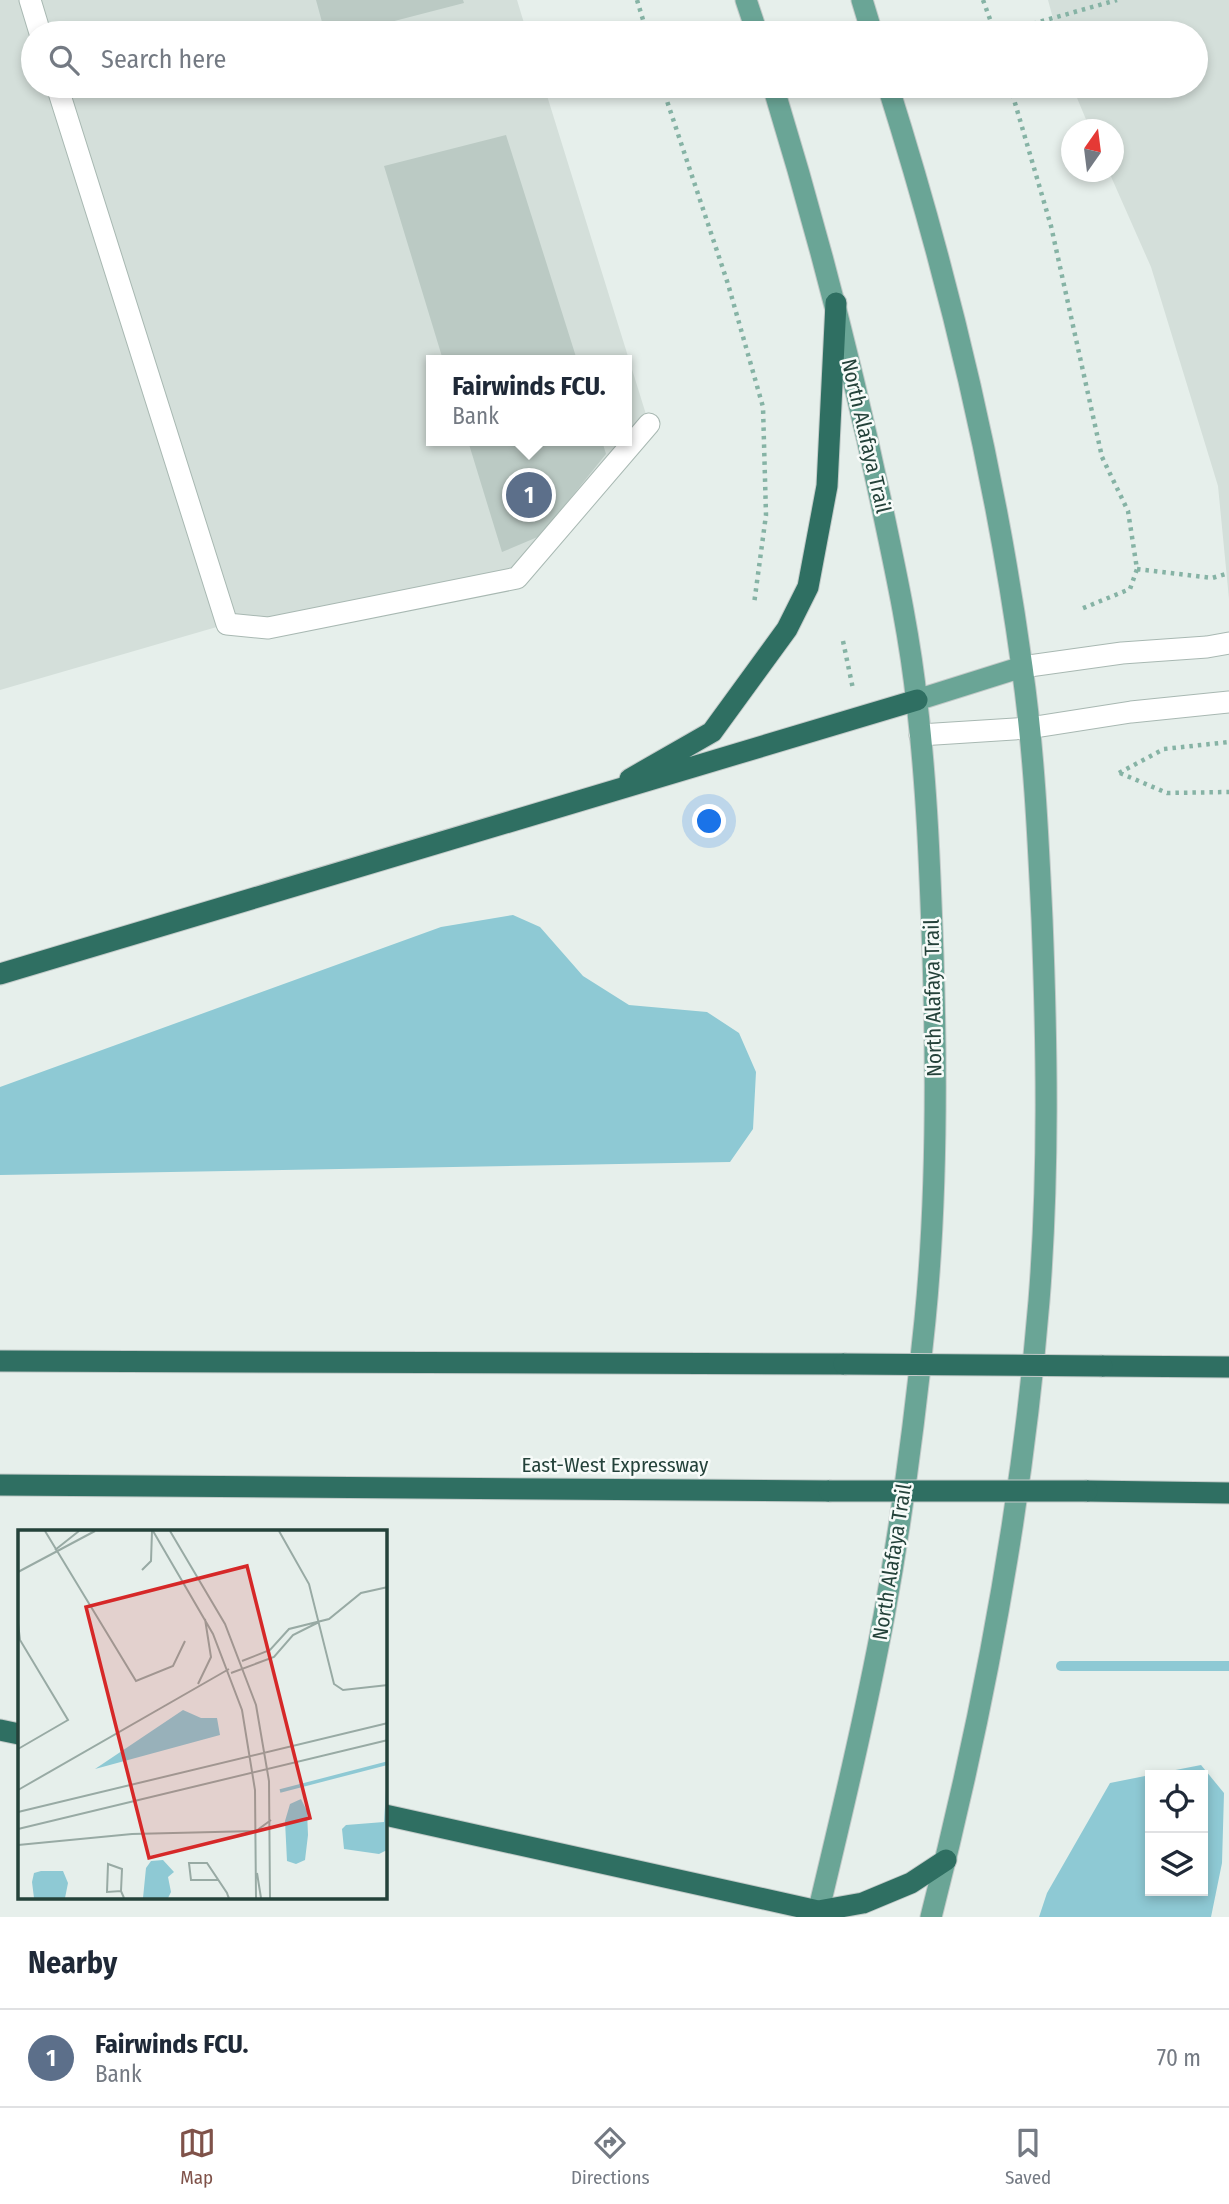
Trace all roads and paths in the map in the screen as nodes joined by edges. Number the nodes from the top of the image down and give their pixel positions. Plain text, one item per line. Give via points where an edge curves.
1 (30, 0) edge
2 (637, 0) edge
3 (746, 0) edge
4 (862, 0) edge
5 (983, 0) edge
6 (1117, 0) edge
7 (36, 21) edge
8 (643, 21) edge
9 (753, 21) edge
10 (868, 21) edge
11 (992, 21) edge
12 (1041, 21) edge
13 (61, 98) edge
14 (666, 98) edge
15 (777, 98) edge
16 (892, 98) edge
17 (1014, 98) edge
18 (836, 303) junction
19 (649, 424) dead end
20 (632, 444) edge
21 (630, 446) edge
22 (1137, 569) junction
23 (1229, 573) edge
24 (754, 604) dead end
25 (1081, 609) dead end
26 (843, 641) dead end
27 (1229, 643) edge
28 (1022, 667) junction
29 (853, 690) dead end
30 (917, 701) junction
31 (1229, 702) edge
32 (1029, 728) junction
33 (920, 735) junction
34 (1229, 742) edge
35 (1229, 792) edge
36 (596, 798) junction
37 (0, 974) edge
38 (0, 1361) edge
39 (1229, 1367) edge
40 (0, 1485) edge
41 (1229, 1493) edge
42 (0, 1730) edge
43 (18, 1734) edge
44 (387, 1815) edge
45 (946, 1860) junction
46 (818, 1914) edge
47 (931, 1917) edge

1 - 7 street
2 - 8 path
3 - 9 main road
4 - 10 main road
5 - 11 path
6 - 12 path
13 - 21 street via 227,624 268,628 517,578
14 - 24 path via 729,284 763,407 766,515
15 - 18 main road, North Alafaya Trail
16 - 28 main road via 933,233 968,374 997,511
17 - 22 path via 1051,226 1102,457 1128,511
18 - 30 main road, North Alafaya Trail via 893,560
18 - 36 highway via 827,486 808,587 787,629 712,732
19 - 20 street
22 - 23 path via 1212,578
22 - 25 path via 1130,589
26 - 29 path
27 - 28 street
28 - 30 main road
28 - 32 main road
30 - 33 main road, North Alafaya Trail
30 - 36 highway
31 - 32 street
32 - 33 street
32 - 45 main road via 1046,1010 1039,1298 1026,1433 1003,1583
33 - 46 main road, North Alafaya Trail via 935,1023 934,1159 925,1316 884,1615
34 - 35 path via 1164,749 1119,773 1167,793
36 - 37 highway
38 - 39 highway, bridge
40 - 41 highway, East-West Expressway, bridge
42 - 43 highway
44 - 46 highway
45 - 46 highway via 911,1883 863,1903
45 - 47 main road

